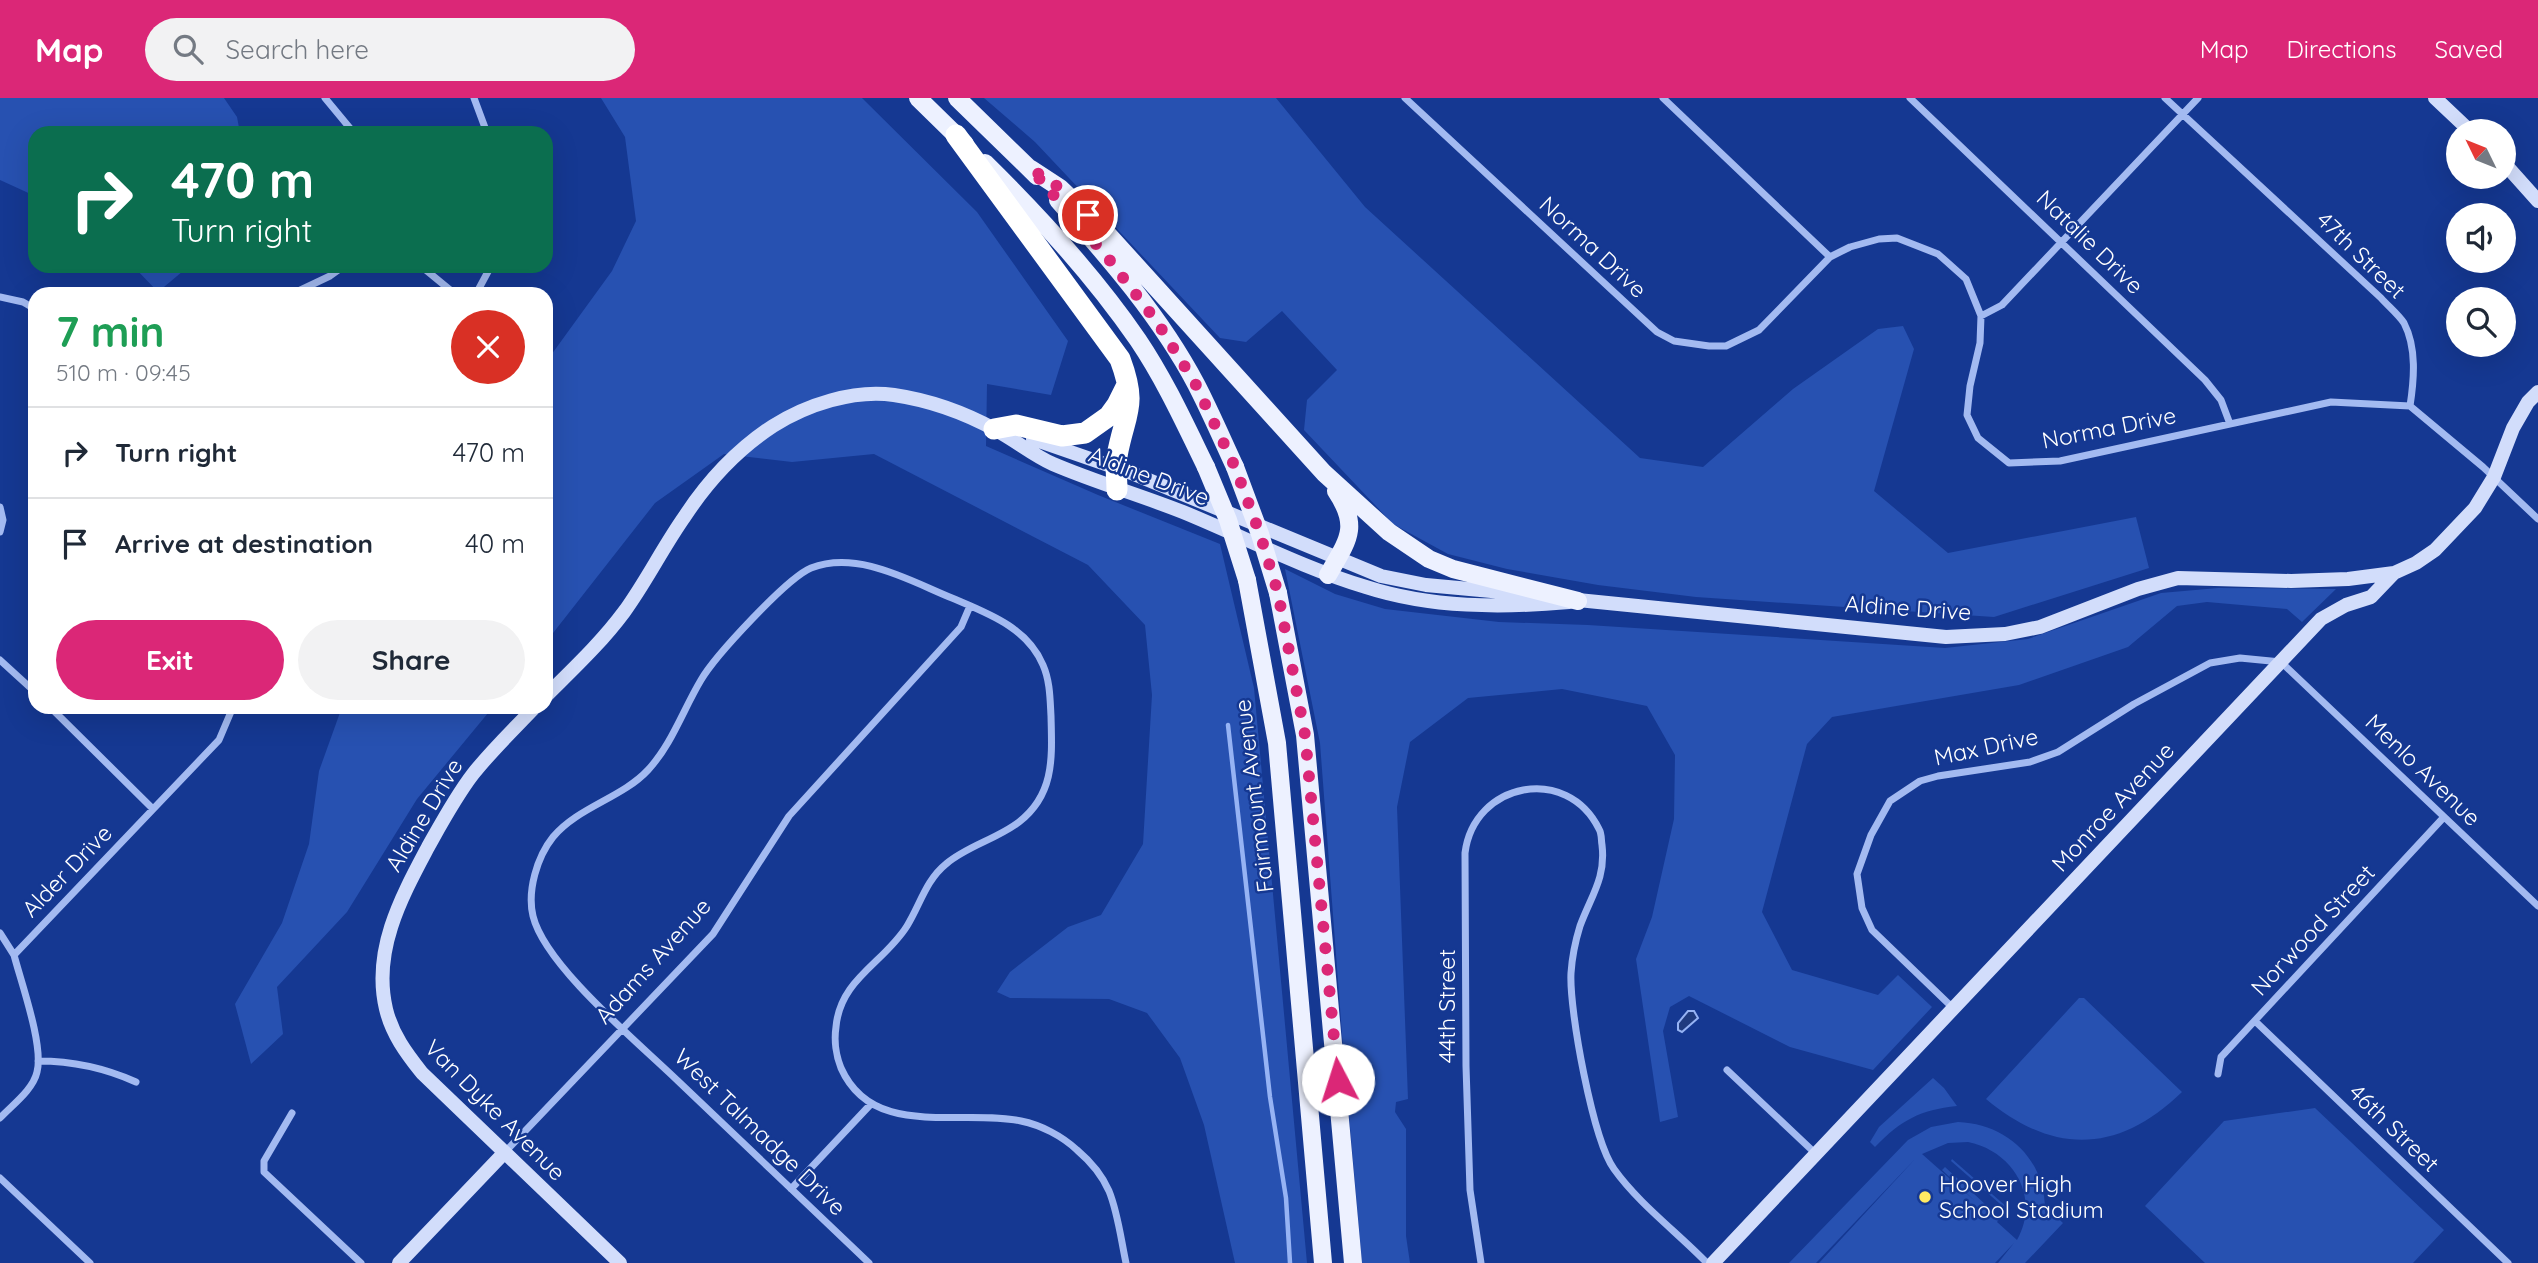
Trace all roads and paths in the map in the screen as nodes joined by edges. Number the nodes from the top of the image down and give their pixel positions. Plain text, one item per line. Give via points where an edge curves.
1 (325, 98) edge
2 (474, 98) edge
3 (918, 98) edge
4 (957, 98) edge
5 (1405, 98) edge
6 (1663, 98) edge
7 (1910, 98) edge
8 (2165, 98) edge
9 (2198, 98) edge
10 (2435, 98) edge
11 (2182, 115) junction
12 (2457, 119) edge
13 (348, 126) edge
14 (484, 126) edge
15 (956, 135) junction
16 (1031, 169) junction
17 (2516, 176) edge
18 (2538, 201) edge
19 (2062, 241) junction
20 (1830, 257) junction
21 (334, 273) edge
22 (430, 273) edge
23 (307, 287) edge
24 (447, 287) edge
25 (0, 297) edge
26 (28, 305) edge
27 (1981, 316) junction
28 (1127, 385) junction
29 (2538, 393) edge
30 (2410, 406) junction
31 (2230, 424) junction
32 (994, 429) junction
33 (1324, 474) junction
34 (2494, 477) junction
35 (1117, 479) junction
36 (0, 507) edge
37 (2538, 519) edge
38 (0, 533) edge
39 (1333, 567) junction
40 (2394, 573) junction
41 (1578, 601) junction
42 (970, 606) junction
43 (0, 660) edge
44 (2281, 662) junction
45 (28, 686) edge
46 (553, 689) edge
47 (57, 714) edge
48 (230, 714) edge
49 (529, 714) edge
50 (153, 809) junction
51 (2444, 817) junction
52 (2538, 906) edge
53 (0, 933) edge
54 (14, 955) junction
55 (384, 965) joint
56 (1954, 1008) junction
57 (2255, 1021) junction
58 (624, 1029) junction
59 (38, 1061) junction
60 (1727, 1070) dead end
61 (2218, 1074) dead end
62 (136, 1082) dead end
63 (870, 1105) junction
64 (292, 1113) dead end
65 (0, 1118) edge
66 (504, 1153) junction
67 (1816, 1154) junction
68 (0, 1178) edge
69 (790, 1189) junction
70 (90, 1263) edge
71 (361, 1263) edge
72 (399, 1263) edge
73 (620, 1263) edge
74 (869, 1263) edge
75 (1126, 1263) edge
76 (1323, 1263) edge
77 (1353, 1263) edge
78 (1480, 1263) edge
79 (1707, 1263) edge
80 (1713, 1263) edge
81 (2508, 1263) edge

1 - 13 street
2 - 14 street
3 - 15 main road, Fairmount Avenue
4 - 16 main road
5 - 20 street, Norma Drive via 1657,332 1674,341 1726,346 1759,330
6 - 20 street
7 - 19 street, Natalie Drive
8 - 11 street, 47th Street
9 - 11 street
10 - 12 main road
11 - 19 street
11 - 30 street, 47th Street via 2403,323 2411,342 2414,380
15 - 28 highway via 1114,348
15 - 76 main road, Fairmount Avenue, bridge via 1087,272 1139,341 1177,405 1228,520 1247,580 1277,744
16 - 33 main road via 1060,188 1103,229
16 - 77 main road, bridge via 1108,258 1157,322 1195,383 1235,467 1278,593 1305,735
17 - 18 main road
19 - 27 street via 2002,305
19 - 31 street, Natalie Drive via 2205,380 2221,400
20 - 27 street, Norma Drive via 1850,247 1898,238 1938,254 1966,279
21 - 23 street
22 - 24 street
25 - 26 street
27 - 31 street, Norma Drive via 1967,415 1978,438 2009,463 2060,461
28 - 32 highway via 1109,416 1085,433 1062,436 1016,425
28 - 35 highway via 1131,398 1116,458
29 - 34 main road, Monroe Avenue via 2512,428
30 - 31 street, Norma Drive via 2331,402
30 - 34 street
32 - 35 main road, Aldine Drive via 1042,441
32 - 35 main road, Aldine Drive via 1049,462
32 - 46 main road, Aldine Drive via 935,404 891,394 815,405 774,426 714,478 685,515 625,611
33 - 39 main road via 1349,516 1348,536
33 - 41 main road via 1389,532 1429,559
34 - 37 street
34 - 40 main road, Monroe Avenue via 2475,508 2435,550
35 - 39 main road, Aldine Drive
35 - 39 main road, Aldine Drive via 1180,511
36 - 38 street
39 - 41 main road, Aldine Drive via 1369,588 1423,600 1521,606
40 - 41 main road, Aldine Drive via 2291,581 2178,578 2040,626 2005,634 1946,637
40 - 44 main road, Monroe Avenue via 2371,597 2321,619
42 - 58 street, Adams Avenue via 961,627 789,816 713,934
42 - 58 street, West Talmadge Drive via 873,566 839,563 810,569 779,591 706,671 668,745 644,775 553,837 540,859 531,894 532,915 555,959
42 - 63 street, West Talmadge Drive via 1022,634 1043,666 1049,687 1049,776 1031,810 1015,825 961,853 936,873 908,926 845,995 835,1034 839,1064
43 - 45 street
44 - 51 street, Menlo Avenue
44 - 56 main road, Monroe Avenue
44 - 56 street, Max Drive via 2240,658 2210,663 2058,752 2030,762 1920,781 1890,801 1857,874 1862,908 1872,930
47 - 50 street
48 - 50 street, Alder Drive via 219,740
49 - 55 main road, Aldine Drive via 472,775 446,814 400,900 388,934
50 - 54 street, Alder Drive
51 - 52 street, Menlo Avenue
51 - 57 street, Norwood Street
53 - 54 street
54 - 59 street
55 - 66 main road, Van Dyke Avenue via 385,1007 402,1049
56 - 67 main road, Monroe Avenue
57 - 61 street, Norwood Street via 2221,1057
57 - 81 street, 46th Street
58 - 66 street, Adams Avenue
58 - 69 street, West Talmadge Drive
59 - 62 street via 110,1070
59 - 65 street via 28,1089
60 - 67 street
63 - 69 street
63 - 75 street via 914,1117 993,1117 1024,1122 1070,1143 1095,1168 1110,1193
64 - 71 street via 264,1161 264,1172
66 - 72 main road, Adams Avenue
66 - 73 main road, Van Dyke Avenue
67 - 80 main road, Monroe Avenue
68 - 70 street
69 - 74 street, West Talmadge Drive
78 - 79 street, 44th Street via 1470,1190 1465,853 1472,826 1491,803 1535,788 1577,800 1600,831 1604,860 1580,927 1571,972 1573,1015 1599,1137 1612,1167

